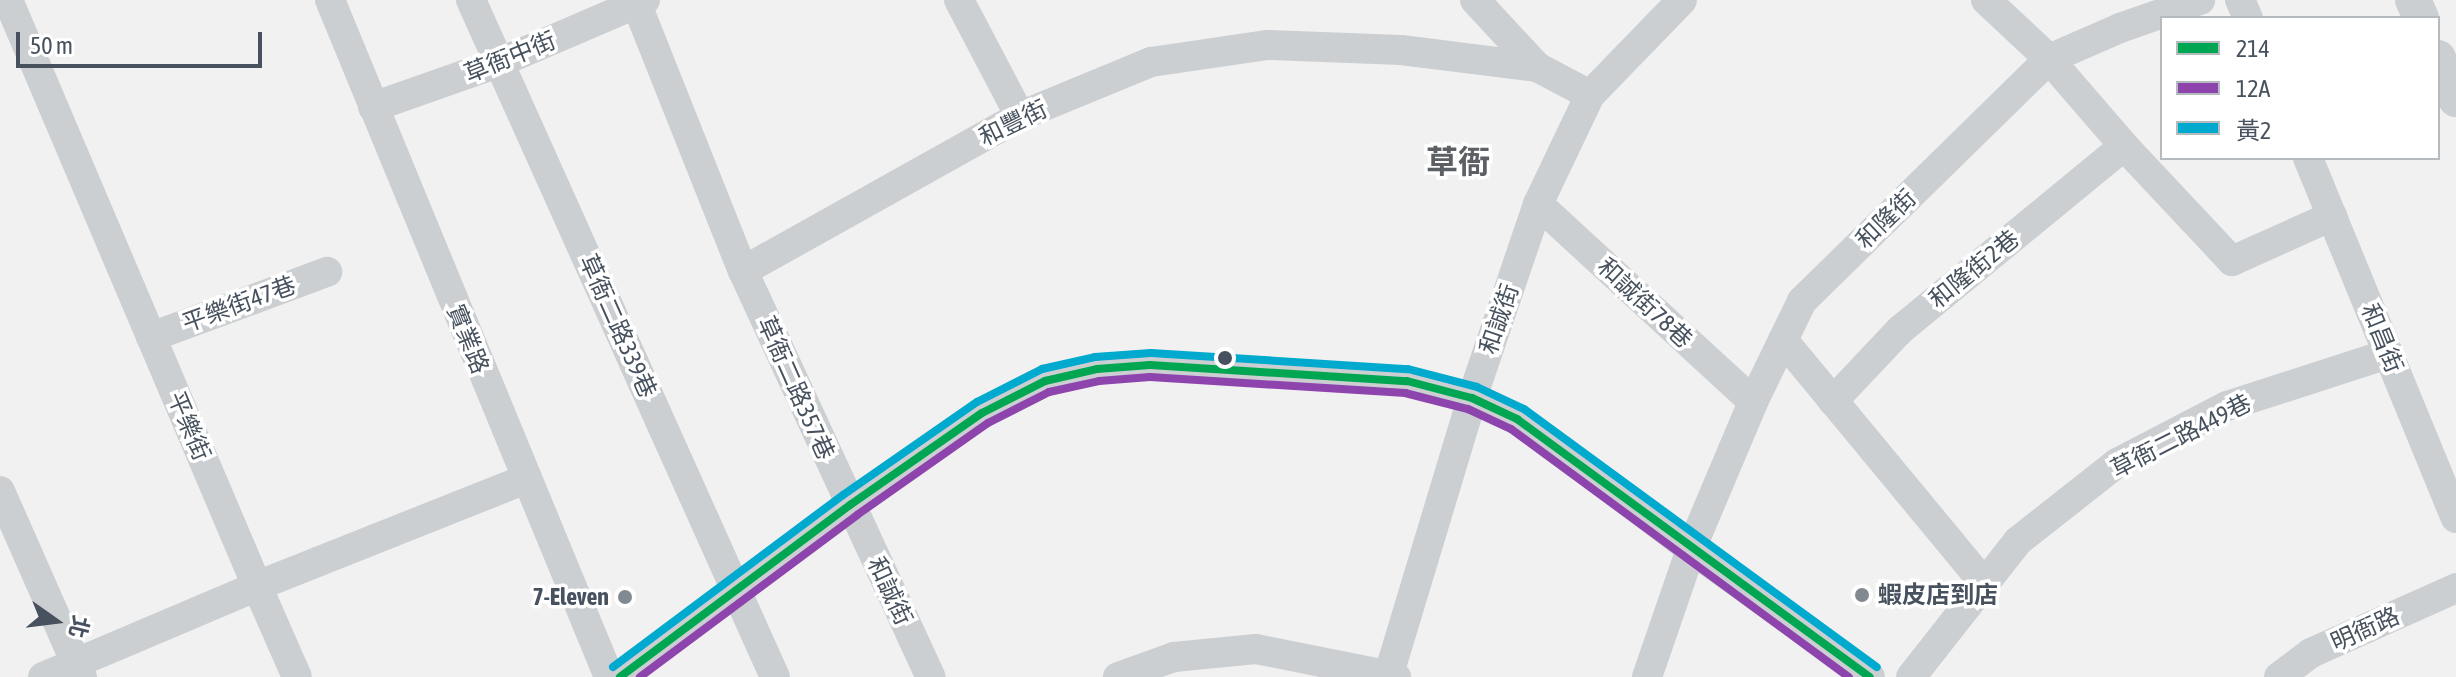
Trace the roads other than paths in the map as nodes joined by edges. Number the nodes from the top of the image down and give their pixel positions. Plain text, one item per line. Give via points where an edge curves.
1 (8, 0) edge
2 (330, 0) edge
3 (471, 0) edge
4 (959, 0) edge
5 (1475, 0) edge
6 (1682, 0) edge
7 (1986, 0) edge
8 (2200, 0) edge
9 (639, 2) edge
10 (2049, 59) junction
11 (498, 63) junction
12 (2440, 63) edge
13 (1537, 67) junction
14 (1590, 95) junction
15 (2456, 99) edge
16 (373, 107) junction
17 (1020, 116) junction
18 (2124, 146) junction
19 (2309, 160) edge
20 (1538, 204) junction
21 (2332, 216) junction
22 (743, 271) junction
23 (327, 272) dead end
24 (151, 337) junction
25 (1783, 340) junction
26 (2388, 354) junction
27 (1472, 398) junction
28 (1833, 401) junction
29 (1753, 402) junction
30 (526, 479) junction
31 (0, 491) edge
32 (850, 505) junction
33 (2456, 518) edge
34 (1691, 549) junction
35 (1984, 583) junction
36 (257, 586) junction
37 (737, 588) junction
38 (2456, 588) edge
39 (79, 670) edge
40 (1391, 676) edge
41 (43, 677) edge
42 (297, 677) edge
43 (609, 677) edge
44 (620, 677) edge
45 (775, 677) edge
46 (931, 677) edge
47 (1118, 677) edge
48 (1647, 677) edge
49 (1870, 677) edge
50 (1911, 677) edge
51 (2279, 677) edge

1 - 24 street, 平樂街
2 - 16 street, 實業路
3 - 11 street, 草衙二路339巷
4 - 17 street
5 - 13 street
6 - 14 street, 和誠街
7 - 10 street
8 - 10 street, 和隆街
9 - 11 street, 草衙中街
9 - 22 street
10 - 18 street
10 - 25 street, 和隆街 via 1802,301
11 - 16 street, 草衙中街
11 - 37 street, 草衙二路339巷
12 - 15 street
13 - 14 street, 和豐街
13 - 17 street, 和豐街 via 1401,50 1268,45 1151,62
14 - 20 street, 和誠街
16 - 30 street, 實業路
17 - 22 street, 和豐街
18 - 21 street via 2232,261
18 - 28 street, 和隆街2巷 via 1900,330
19 - 21 street, 和昌街
20 - 27 street, 和誠街
20 - 29 street, 和誠街78巷
21 - 26 street, 和昌街
22 - 32 street, 草衙二路357巷
23 - 24 street, 平樂街47巷
24 - 36 street, 平樂街
25 - 28 street
25 - 29 street, 和隆街
26 - 33 street, 和昌街
26 - 35 street, 草衙二路449巷 via 2227,406 2117,463 2018,541
27 - 32 street via 1407,381 1351,375 1150,365 1097,369 1045,381 982,413
27 - 34 street via 1528,427
27 - 40 street, 和誠街
28 - 35 street
29 - 34 street, 和隆街
30 - 36 street
30 - 43 street, 實業路
31 - 39 street
32 - 37 street
32 - 46 street, 和誠街
34 - 48 street, 和隆街
34 - 49 street
35 - 50 street, 草衙二路449巷
36 - 39 street
36 - 42 street, 平樂街
37 - 44 street
37 - 45 street, 草衙二路339巷
38 - 51 street, 明衙路 via 2311,653
39 - 41 street
40 - 47 street via 1256,649 1174,657

